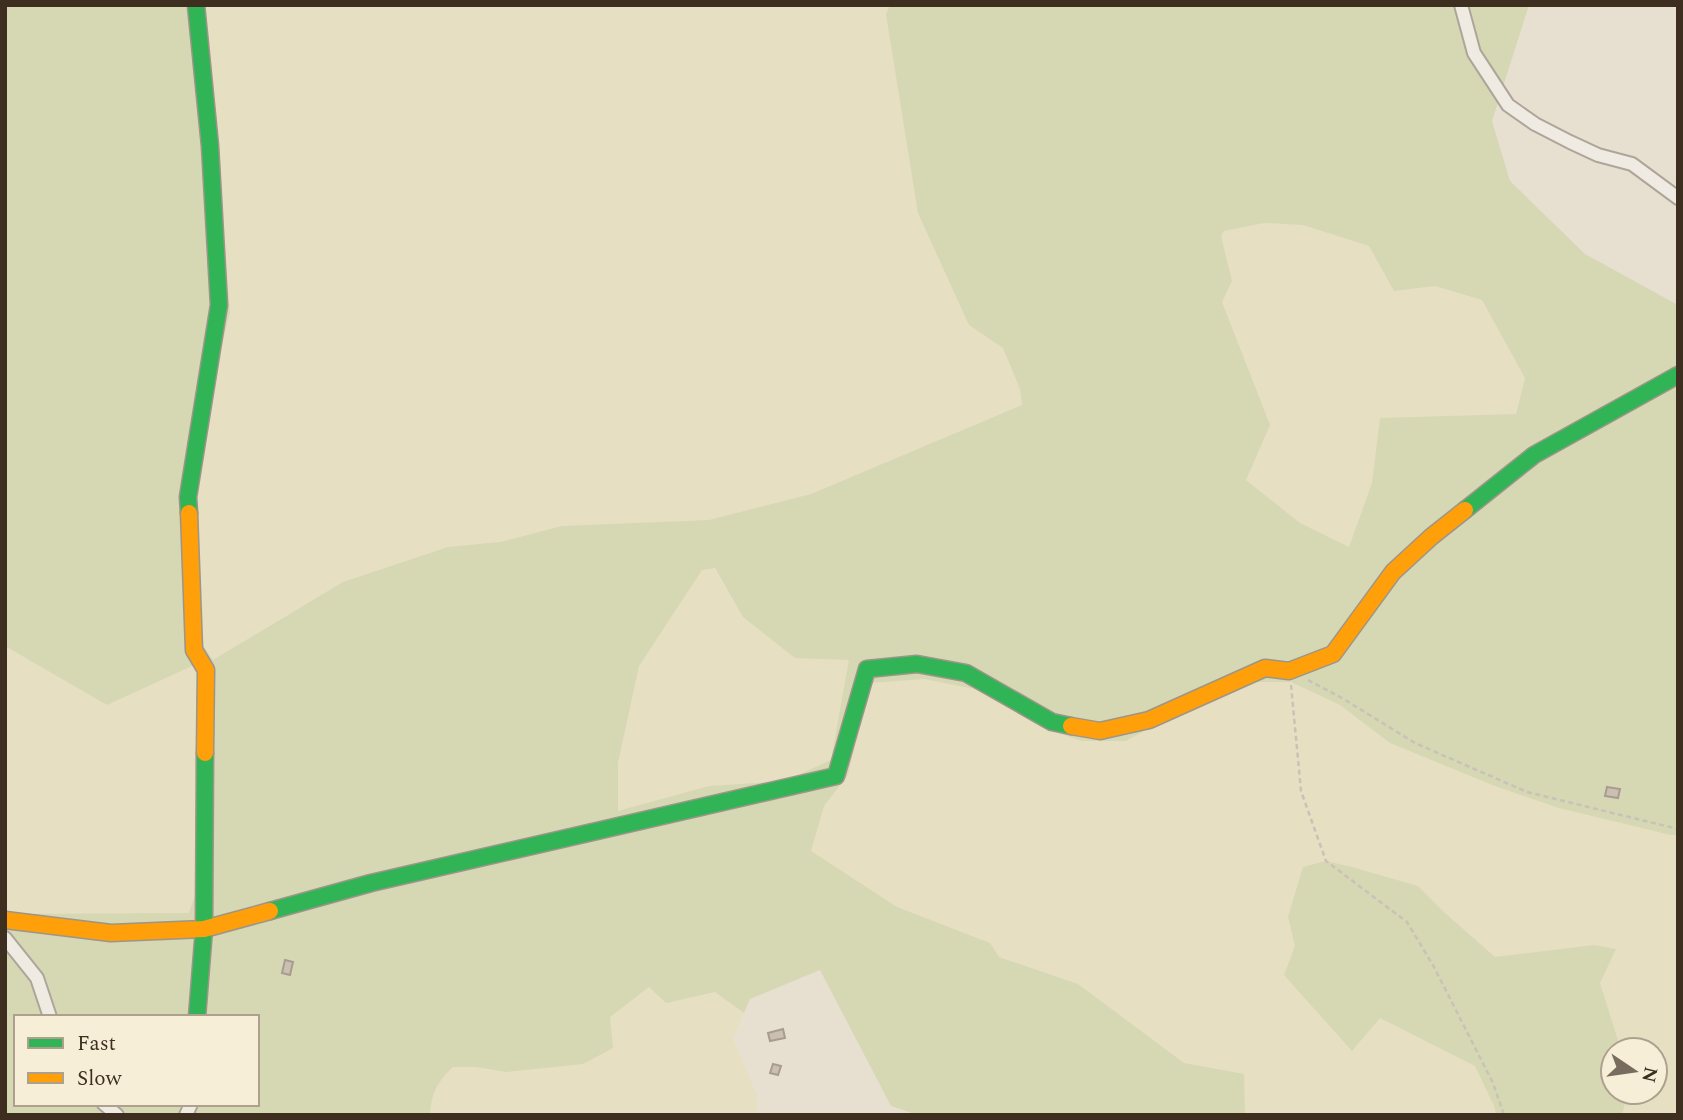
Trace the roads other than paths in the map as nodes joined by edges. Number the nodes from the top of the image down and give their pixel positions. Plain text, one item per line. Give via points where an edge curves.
1 (196, 5) edge
2 (1461, 5) edge
3 (1678, 198) edge
4 (1678, 375) edge
5 (5, 920) edge
6 (204, 929) junction
7 (5, 938) edge
8 (49, 1015) edge
9 (197, 1015) edge

1 - 6 street via 219,305 188,497 194,650 206,670
2 - 3 street via 1474,53 1508,105 1570,142 1632,164
4 - 6 street via 1534,456 1392,572 1334,654 1289,671 1265,668 1149,720 1100,731 1052,722 967,673 917,664 867,669 836,776 371,883
5 - 6 street via 111,933
6 - 9 street
7 - 8 street via 37,978

